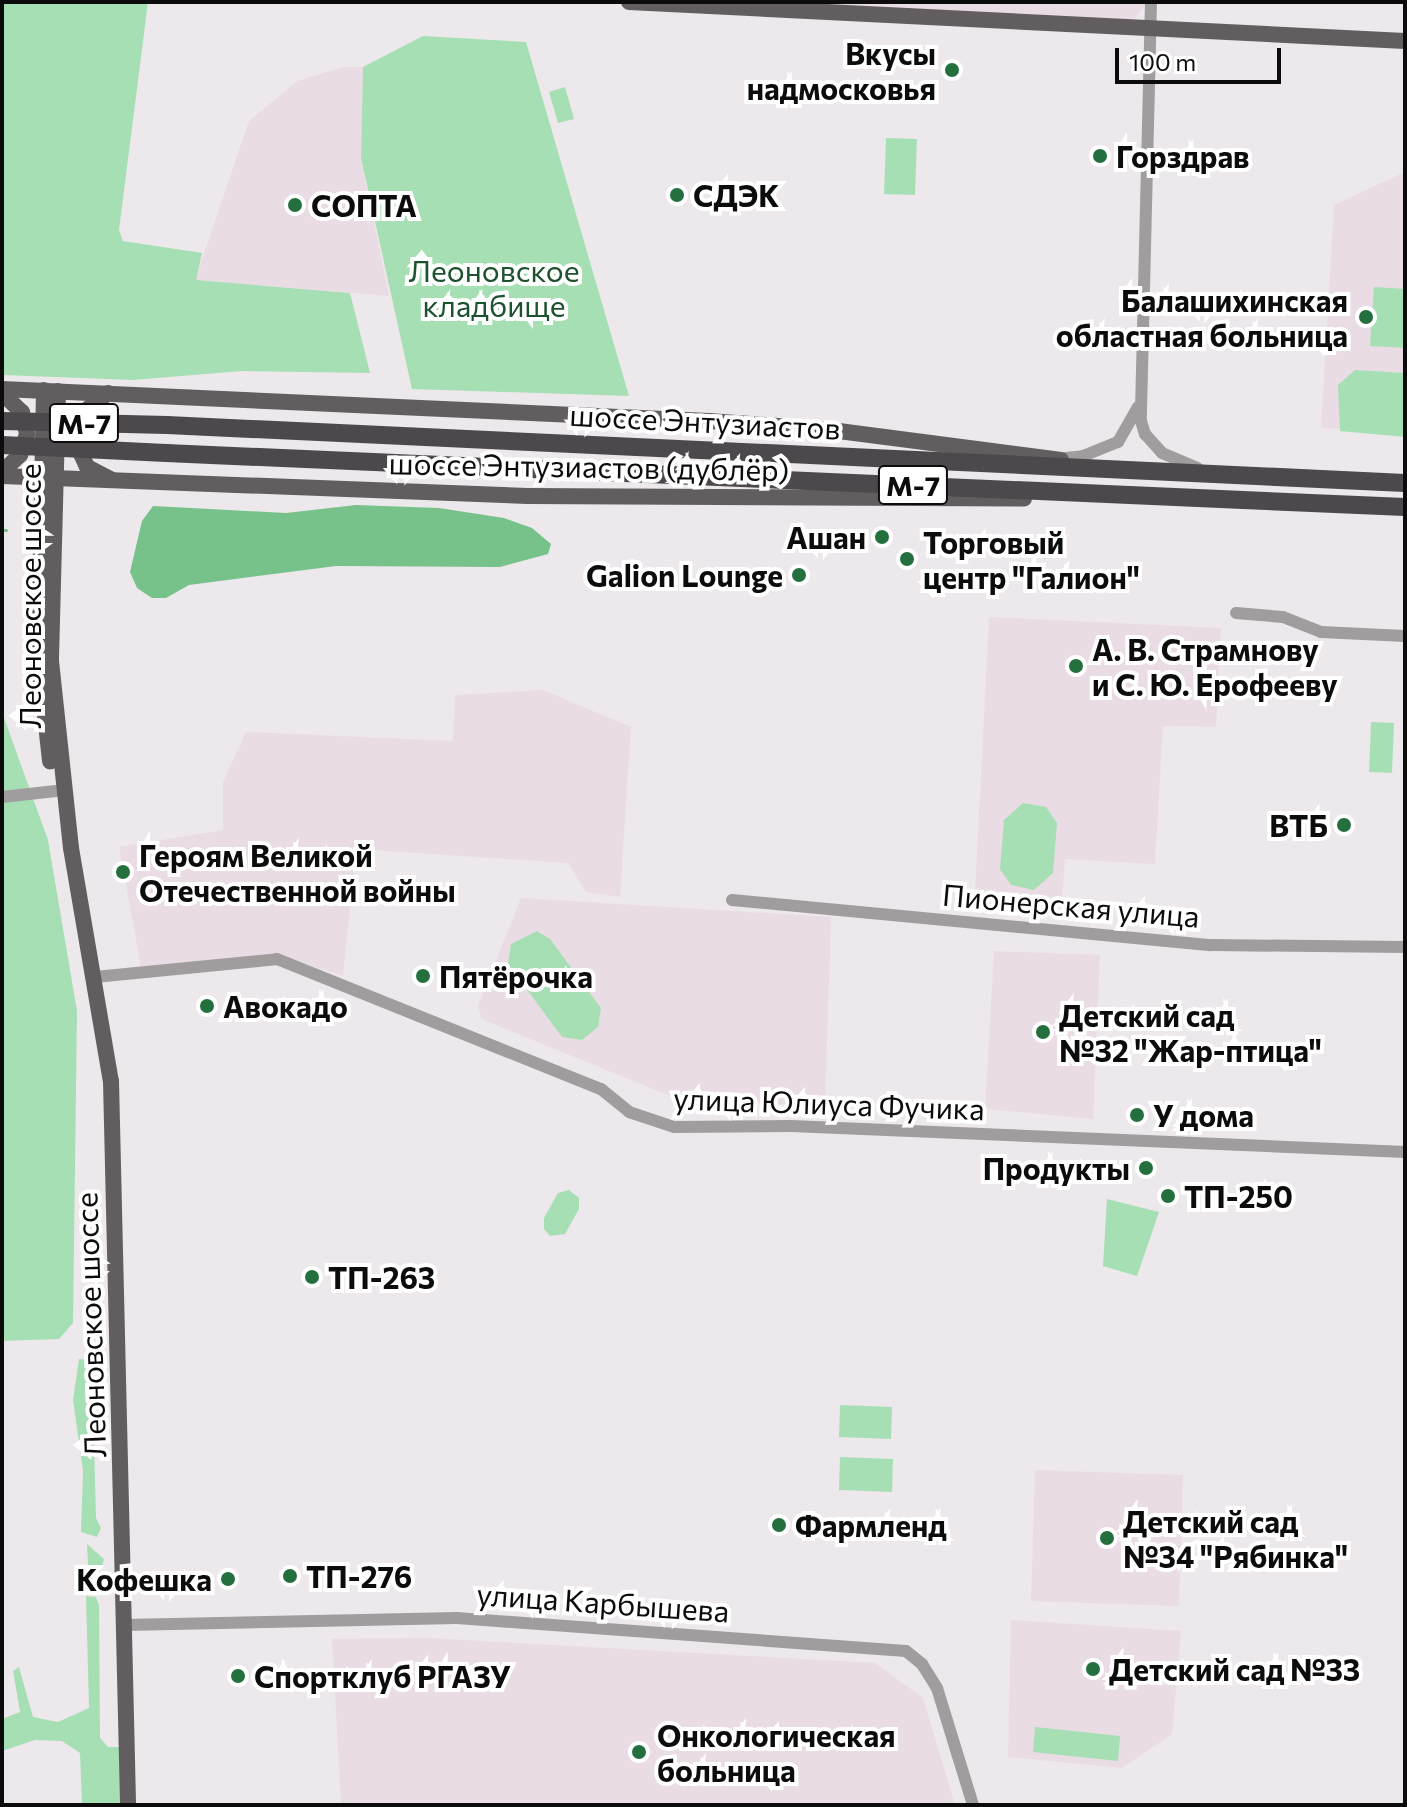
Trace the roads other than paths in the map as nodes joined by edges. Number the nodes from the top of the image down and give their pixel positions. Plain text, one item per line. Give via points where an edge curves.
1 (629, 2) edge
2 (1151, 2) edge
3 (681, 4) edge
4 (1150, 28) junction
5 (1405, 41) edge
6 (51, 390) junction
7 (2, 391) edge
8 (108, 393) junction
9 (1140, 400) junction
10 (2, 421) edge
11 (2, 445) edge
12 (1056, 459) junction
13 (1141, 472) junction
14 (2, 474) edge
15 (1225, 476) junction
16 (49, 478) junction
17 (114, 481) junction
18 (1405, 483) edge
19 (1176, 497) junction
20 (1334, 504) junction
21 (1405, 507) edge
22 (1405, 516) edge
23 (1236, 613) dead end
24 (1405, 636) edge
25 (56, 791) junction
26 (2, 797) edge
27 (71, 848) junction
28 (732, 900) dead end
29 (1405, 947) edge
30 (95, 977) junction
31 (1405, 1152) edge
32 (125, 1625) junction
33 (128, 1805) edge
34 (973, 1805) edge

1 - 3 main road
2 - 4 street
3 - 4 main road
4 - 5 main road
4 - 9 street
6 - 7 main road, шоссе Энтузиастов (дублёр)
6 - 8 main road, шоссе Энтузиастов (дублёр)
6 - 16 main road, Леоновское шоссе
7 - 14 main road via 22,412 27,434 20,455
8 - 12 main road, шоссе Энтузиастов (дублёр) via 725,422
8 - 17 main road via 81,414 75,441 87,467
9 - 12 street via 1134,421 1118,442 1083,456
9 - 15 street via 1141,421 1151,443 1188,466
10 - 13 highway, шоссе Энтузиастов / М-7, bridge
11 - 19 highway, шоссе Энтузиастов / М-7, bridge
12 - 13 main road, шоссе Энтузиастов (дублёр)
13 - 15 highway, шоссе Энтузиастов / М-7
14 - 16 main road, шоссе Энтузиастов (дублёр)
15 - 18 highway, шоссе Энтузиастов / М-7
16 - 17 main road, шоссе Энтузиастов (дублёр)
16 - 25 main road, Леоновское шоссе via 39,690
16 - 27 main road, Леоновское шоссе via 51,661
17 - 19 main road, шоссе Энтузиастов (дублёр) via 528,496
19 - 20 highway, шоссе Энтузиастов / М-7
20 - 21 highway, шоссе Энтузиастов / М-7
20 - 22 street
23 - 24 street via 1283,617 1321,632
25 - 26 street
25 - 27 main road, Леоновское шоссе
27 - 30 main road, Леоновское шоссе
28 - 29 street, Пионерская улица via 1211,945
30 - 31 street, улица Юлиуса Фучика via 277,959 601,1089 629,1112 674,1127 791,1126
30 - 32 main road, Леоновское шоссе via 111,1081
32 - 33 main road, Леоновское шоссе
32 - 34 street, улица Карбышева via 457,1618 906,1651 937,1688

